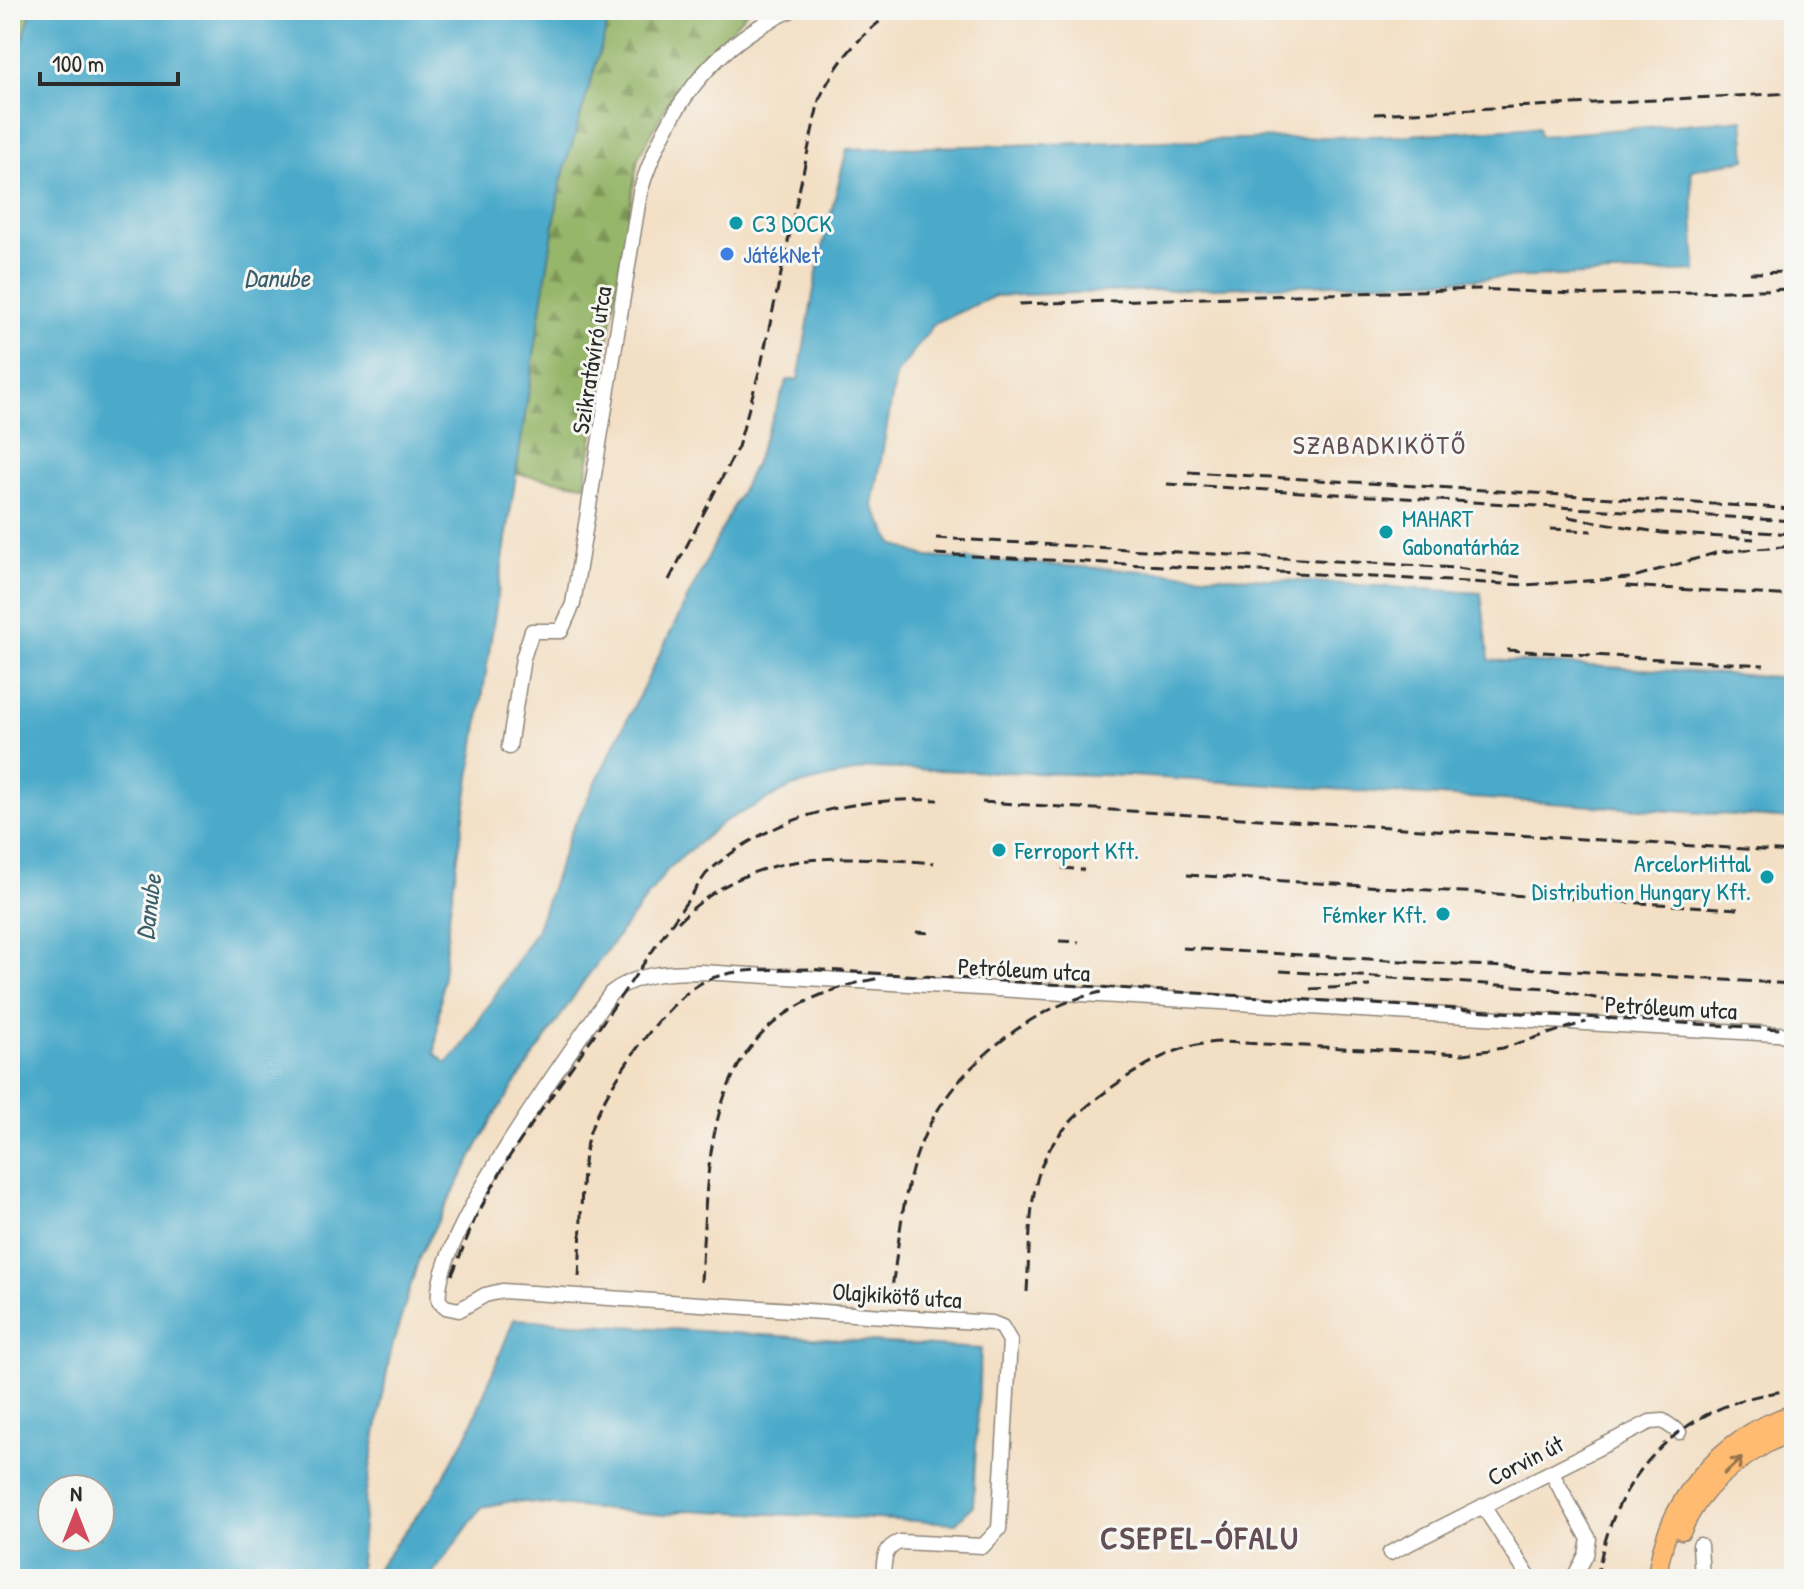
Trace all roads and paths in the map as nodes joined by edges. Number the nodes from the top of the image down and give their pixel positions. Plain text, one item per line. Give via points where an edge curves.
1 (792, 10) edge
2 (509, 747) dead end
3 (1794, 1035) edge
4 (439, 1301) joint
5 (1794, 1414) edge
6 (1794, 1430) edge
7 (1679, 1432) dead end
8 (1551, 1472) junction
9 (1483, 1506) junction
10 (1700, 1545) dead end
11 (1390, 1553) dead end
12 (883, 1579) edge
13 (1530, 1579) edge
14 (1573, 1579) edge
15 (1657, 1579) edge
16 (1668, 1579) edge
17 (1702, 1579) edge

1 - 2 street, Szikratávíró utca via 744,35 705,71 673,112 650,159 640,192 573,604 561,631 532,631
3 - 4 street, Petróleum utca via 701,972 653,975 611,993 502,1154 455,1246
4 - 12 street, Olajkikötő utca via 459,1310 502,1291 1002,1327 1010,1341 999,1529 983,1546 891,1545
5 - 15 main road via 1744,1437 1715,1459 1675,1517
16 -> 6 main road via 1685,1523 1705,1493 1746,1455
7 - 8 street, Corvin út via 1663,1421 1650,1422
8 - 9 street, Corvin út
8 - 14 street via 1589,1539
9 - 11 street, Corvin út
9 - 13 street
10 - 17 street

